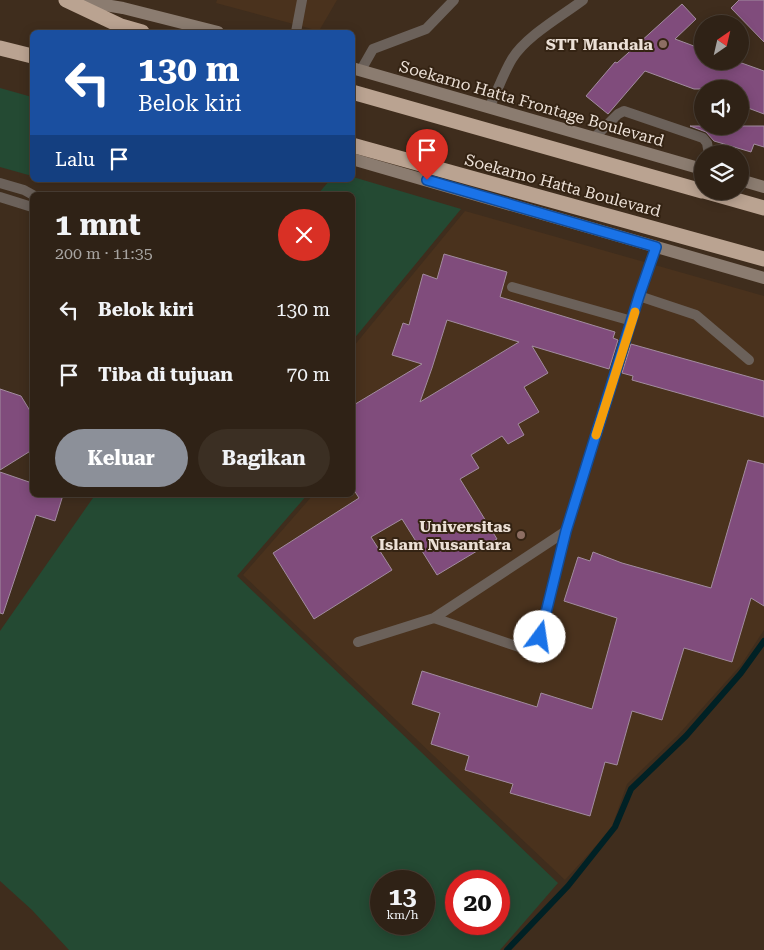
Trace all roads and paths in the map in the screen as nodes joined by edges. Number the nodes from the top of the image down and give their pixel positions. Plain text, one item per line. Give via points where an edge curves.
1 (66, 0) edge
2 (76, 0) edge
3 (302, 0) edge
4 (454, 0) edge
5 (584, 0) edge
6 (135, 30) edge
7 (210, 30) edge
8 (296, 30) edge
9 (0, 48) edge
10 (30, 56) edge
11 (357, 69) edge
12 (355, 93) edge
13 (490, 108) junction
14 (594, 138) junction
15 (707, 145) edge
16 (355, 146) edge
17 (355, 160) edge
18 (694, 167) edge
19 (0, 183) edge
20 (749, 183) edge
21 (764, 187) edge
22 (694, 188) edge
23 (30, 193) edge
24 (0, 197) edge
25 (735, 200) edge
26 (30, 206) edge
27 (764, 208) edge
28 (656, 247) junction
29 (764, 259) edge
30 (764, 278) edge
31 (512, 286) dead end
32 (639, 296) junction
33 (632, 321) junction
34 (749, 360) dead end
35 (566, 531) junction
36 (434, 618) junction
37 (358, 642) dead end

1 - 6 highway
2 - 7 main road
3 - 8 lane
4 - 11 lane via 426,29 374,48
5 - 13 lane via 519,50
9 - 10 highway
11 - 13 main road, Soekarno Hatta Frontage Boulevard
12 - 22 highway, Soekarno Hatta Boulevard
13 - 14 main road, Soekarno Hatta Frontage Boulevard
14 - 15 lane via 624,112 703,138
14 - 18 main road, Soekarno Hatta Frontage Boulevard
16 - 29 highway, Soekarno Hatta Boulevard
17 - 28 main road
19 - 23 lane
20 - 21 main road
24 - 26 lane
25 - 27 highway, Soekarno Hatta Boulevard
28 - 30 main road
28 - 32 lane
31 - 33 lane
32 - 33 lane
32 - 34 lane via 696,315
33 - 35 lane
35 - 36 lane
35 - 36 lane via 540,637 532,648 522,648
36 - 37 lane

